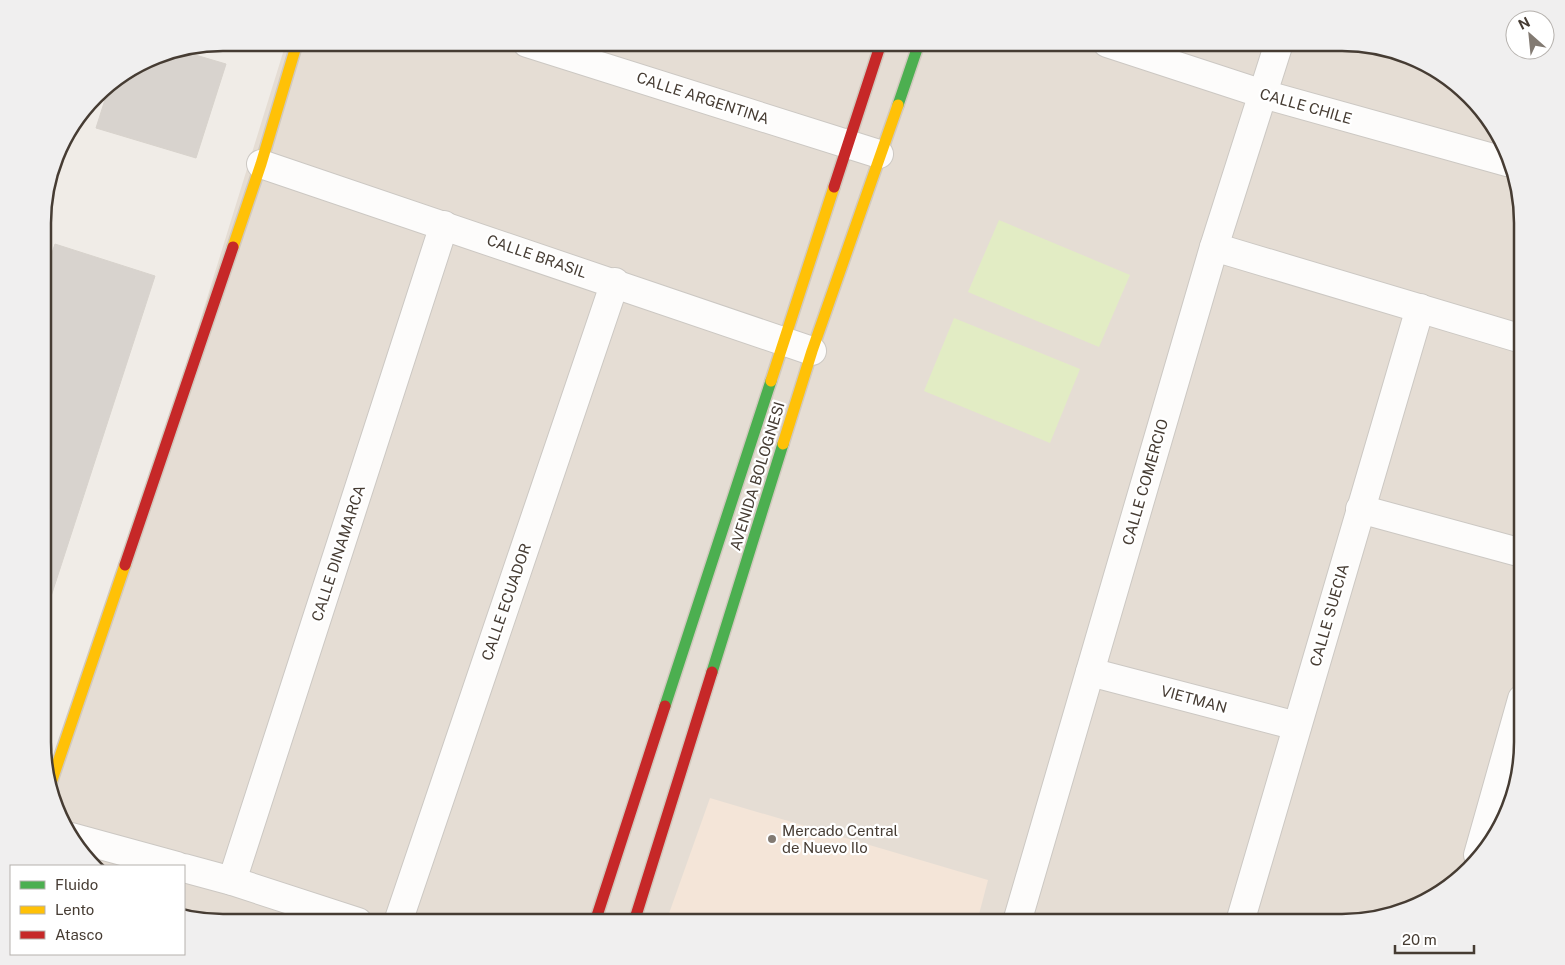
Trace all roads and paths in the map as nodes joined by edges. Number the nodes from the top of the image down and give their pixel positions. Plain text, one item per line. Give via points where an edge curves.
1 (294, 51) edge
2 (555, 51) edge
3 (878, 51) edge
4 (916, 51) edge
5 (1134, 51) edge
6 (1277, 51) edge
7 (1263, 94) junction
8 (847, 144) junction
9 (879, 154) junction
10 (1502, 161) edge
11 (261, 164) junction
12 (444, 225) junction
13 (1214, 247) junction
14 (615, 282) junction
15 (1420, 308) junction
16 (1513, 336) edge
17 (782, 341) junction
18 (812, 351) junction
19 (1360, 509) junction
20 (1513, 552) edge
21 (1090, 672) junction
22 (1297, 726) junction
23 (1513, 731) edge
24 (55, 773) edge
25 (82, 840) edge
26 (1482, 840) edge
27 (173, 865) edge
28 (185, 868) edge
29 (232, 881) junction
30 (1020, 913) edge
31 (1243, 913) edge
32 (333, 914) edge
33 (401, 914) edge
34 (598, 914) edge
35 (637, 914) edge

1 - 11 street
2 - 8 street, CALLE ARGENTINA
3 - 8 street, AVENIDA BOLOGNESI
4 - 9 street, AVENIDA BOLOGNESI
5 - 7 street, CALLE CHILE
6 - 7 street, CALLE COMERCIO
7 - 10 street, CALLE CHILE
7 - 13 street, CALLE COMERCIO
8 - 9 street, CALLE ARGENTINA
8 - 17 street, AVENIDA BOLOGNESI
9 - 18 street, AVENIDA BOLOGNESI
11 - 12 street, CALLE BRASIL
11 - 24 street
12 - 14 street, CALLE BRASIL
12 - 29 street, CALLE DINAMARCA
13 - 15 street
13 - 21 street, CALLE COMERCIO
14 - 17 street, CALLE BRASIL
14 - 33 street, CALLE ECUADOR
15 - 16 street
15 - 19 street, CALLE SUECIA
17 - 18 street, CALLE BRASIL
17 - 34 street, AVENIDA BOLOGNESI
18 - 35 street, AVENIDA BOLOGNESI
19 - 20 street
19 - 22 street, CALLE SUECIA
21 - 22 street, VIETMAN
21 - 30 street, CALLE COMERCIO
22 - 31 street, CALLE SUECIA
23 - 26 street
25 - 27 street
28 - 29 street
29 - 32 street

